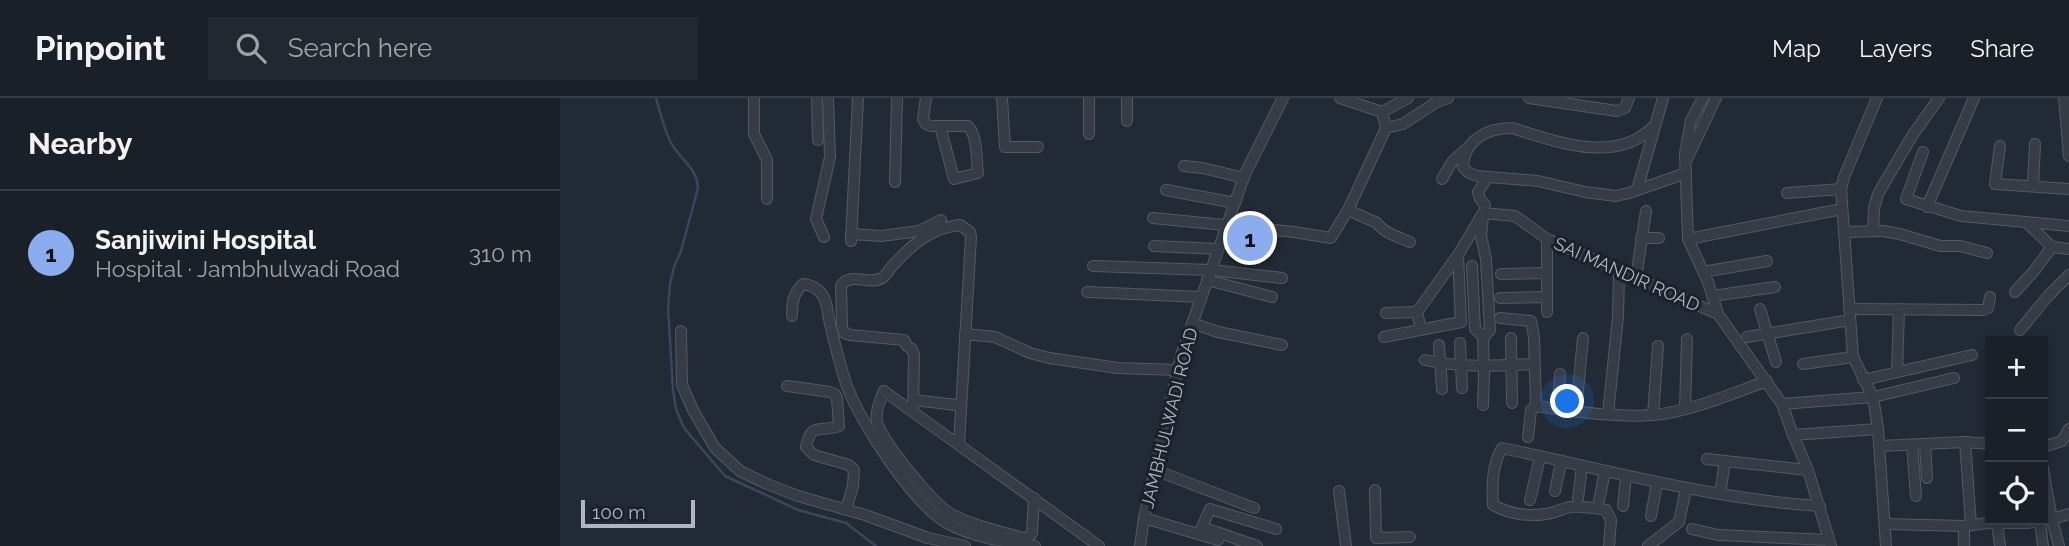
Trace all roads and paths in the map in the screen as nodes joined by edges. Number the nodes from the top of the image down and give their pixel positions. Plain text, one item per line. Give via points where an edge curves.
1 (754, 98) edge
2 (817, 98) edge
3 (828, 98) edge
4 (858, 98) edge
5 (897, 98) edge
6 (926, 98) edge
7 (1002, 98) edge
8 (1089, 98) edge
9 (1127, 98) edge
10 (1283, 98) edge
11 (1341, 98) edge
12 (1408, 98) edge
13 (1529, 98) edge
14 (1629, 98) edge
15 (1663, 98) edge
16 (1703, 98) edge
17 (1716, 98) edge
18 (1877, 98) edge
19 (1939, 98) edge
20 (1974, 98) edge
21 (2064, 98) edge
22 (1441, 99) edge
23 (1382, 112) junction
24 (1127, 121) dead end
25 (940, 126) junction
26 (1654, 126) junction
27 (1386, 128) junction
28 (1089, 134) dead end
29 (818, 140) dead end
30 (2035, 144) dead end
31 (2000, 146) dead end
32 (1038, 147) dead end
33 (1465, 150) junction
34 (1923, 152) dead end
35 (2068, 156) edge
36 (1184, 166) dead end
37 (1685, 168) junction
38 (1488, 177) junction
39 (1244, 178) junction
40 (1442, 180) dead end
41 (895, 181) dead end
42 (2033, 185) junction
43 (1841, 189) junction
44 (2069, 189) edge
45 (1166, 190) dead end
46 (1637, 190) junction
47 (1787, 193) dead end
48 (767, 199) dead end
49 (1235, 203) junction
50 (1927, 207) junction
51 (1484, 209) junction
52 (1842, 209) junction
53 (1348, 211) junction
54 (1646, 211) dead end
55 (1153, 218) dead end
56 (941, 220) dead end
57 (2027, 223) junction
58 (1226, 226) junction
59 (2069, 226) edge
60 (1873, 231) junction
61 (1844, 232) junction
62 (824, 237) dead end
63 (1659, 237) dead end
64 (1641, 238) junction
65 (1547, 239) junction
66 (1688, 239) junction
67 (1410, 242) dead end
68 (1154, 246) dead end
69 (2052, 247) junction
70 (1218, 249) junction
71 (2069, 249) edge
72 (1987, 253) dead end
73 (1458, 255) junction
74 (1767, 261) dead end
75 (1472, 266) dead end
76 (1093, 267) dead end
77 (1619, 271) junction
78 (1703, 272) junction
79 (1546, 273) junction
80 (1501, 274) dead end
81 (1209, 275) junction
82 (1282, 278) dead end
83 (1636, 278) junction
84 (2067, 282) edge
85 (1775, 287) dead end
86 (1087, 292) dead end
87 (2015, 292) dead end
88 (1712, 296) junction
89 (1201, 297) junction
90 (1272, 297) dead end
91 (1547, 297) junction
92 (1990, 297) dead end
93 (1500, 298) dead end
94 (1760, 309) dead end
95 (1899, 309) junction
96 (1417, 312) junction
97 (1548, 312) dead end
98 (1386, 313) dead end
99 (1718, 314) junction
100 (1850, 315) junction
101 (792, 316) dead end
102 (1500, 318) dead end
103 (1192, 323) junction
104 (1421, 329) junction
105 (2021, 330) dead end
106 (681, 331) dead end
107 (1766, 333) junction
108 (965, 334) junction
109 (1384, 337) dead end
110 (1484, 337) junction
111 (1747, 337) dead end
112 (1511, 338) dead end
113 (1583, 338) dead end
114 (1687, 339) dead end
115 (1460, 343) dead end
116 (1282, 345) dead end
117 (1439, 345) dead end
118 (1658, 346) dead end
119 (1972, 355) dead end
120 (1853, 357) junction
121 (1425, 360) dead end
122 (1776, 362) dead end
123 (1441, 363) junction
124 (1462, 364) junction
125 (1533, 364) junction
126 (1803, 364) dead end
127 (1510, 365) junction
128 (1484, 366) junction
129 (1178, 370) junction
130 (1897, 372) junction
131 (1560, 374) dead end
132 (1954, 378) dead end
133 (1863, 380) junction
134 (1767, 381) junction
135 (787, 386) dead end
136 (1462, 388) dead end
137 (1442, 389) dead end
138 (1873, 397) junction
139 (914, 400) junction
140 (1512, 402) dead end
141 (1782, 404) junction
142 (956, 405) dead end
143 (1483, 405) dead end
144 (1535, 406) junction
145 (1558, 409) junction
146 (1685, 409) junction
147 (913, 412) junction
148 (1576, 412) junction
149 (1608, 414) junction
150 (1653, 415) junction
151 (1878, 429) junction
152 (2069, 429) edge
153 (1793, 435) junction
154 (1528, 437) dead end
155 (2066, 440) edge
156 (1965, 442) junction
157 (958, 444) junction
158 (1925, 444) junction
159 (1985, 444) edge
160 (1912, 445) junction
161 (2048, 445) edge
162 (1880, 446) junction
163 (1539, 457) junction
164 (1707, 459) dead end
165 (1725, 461) junction
166 (1562, 462) junction
167 (1582, 466) junction
168 (1155, 470) junction
169 (1808, 470) junction
170 (1605, 471) junction
171 (1626, 476) junction
172 (1927, 478) dead end
173 (1657, 483) junction
174 (1686, 489) junction
175 (1375, 490) dead end
176 (1339, 491) dead end
177 (1555, 491) dead end
178 (1720, 494) junction
179 (1916, 496) dead end
180 (2048, 496) edge
181 (1034, 498) junction
182 (1577, 498) dead end
183 (1530, 500) dead end
184 (1599, 501) dead end
185 (1623, 506) dead end
186 (1820, 506) junction
187 (1254, 508) dead end
188 (846, 510) junction
189 (2069, 514) edge
190 (1651, 516) dead end
191 (1144, 518) junction
192 (2052, 519) junction
193 (2048, 520) edge
194 (1885, 524) junction
195 (1985, 524) edge
196 (1997, 525) edge
197 (2040, 525) edge
198 (1967, 526) junction
199 (1276, 529) dead end
200 (1692, 529) dead end
201 (1200, 531) junction
202 (1410, 537) dead end
203 (1376, 542) edge
204 (1398, 542) edge
205 (1830, 543) edge
206 (965, 546) edge
207 (1035, 546) edge
208 (1099, 546) edge
209 (1140, 546) edge
210 (1238, 546) edge
211 (1257, 546) edge
212 (1346, 546) edge
213 (1609, 546) edge
214 (1648, 546) edge
215 (1886, 546) edge
216 (1964, 546) edge
217 (2000, 546) edge
218 (2043, 546) edge
219 (2059, 546) edge

1 - 48 street via 754,134 767,159
2 - 29 street
3 - 62 street via 830,157 816,219
4 - 56 street via 851,237 919,231
5 - 41 street
6 - 25 street via 923,119
7 - 32 street via 1005,147
8 - 28 street
9 - 24 street
10 - 39 street, JAMBHULWADI ROAD
11 - 23 street
12 - 23 street
13 - 14 street via 1617,111 1625,108
15 - 26 street
16 - 37 street via 1691,120
17 - 37 street
18 - 43 street
19 - 60 street via 1878,194
20 - 50 street
21 - 35 street
22 - 27 street via 1403,124
23 - 27 street
25 - 25 street via 971,128 978,173 954,179
26 - 33 street via 1632,143 1614,147 1579,147 1500,128
26 - 46 street
27 - 53 street
30 - 42 street
31 - 42 street via 1995,184
33 - 38 street via 1465,170
33 - 40 street
34 - 50 street via 1906,199
36 - 39 street
37 - 46 street
37 - 66 street
38 - 46 street via 1538,181 1602,195
38 - 51 street via 1478,192
39 - 49 street, JAMBHULWADI ROAD
42 - 44 street
43 - 47 street
43 - 52 street
45 - 49 street
49 - 58 street, JAMBHULWADI ROAD
50 - 57 street via 1961,216
51 - 65 street, SAI MANDIR ROAD via 1515,216
51 - 73 street
51 - 110 street via 1481,236 1490,330
52 - 61 street
52 - 66 street
53 - 58 street via 1332,238
53 - 67 street
54 - 64 street
55 - 58 street
57 - 59 street
57 - 69 street
58 - 70 street, JAMBHULWADI ROAD
60 - 61 street
60 - 72 street
61 - 100 street
63 - 64 street
64 - 83 street
65 - 77 street, SAI MANDIR ROAD
65 - 79 street
66 - 78 street, SAI MANDIR ROAD
68 - 70 street
69 - 71 street
69 - 87 street
70 - 81 street, JAMBHULWADI ROAD
73 - 96 street
73 - 104 street via 1461,322
74 - 78 street
75 - 110 street via 1475,329
76 - 81 street
77 - 83 street, SAI MANDIR ROAD
77 - 149 street
78 - 88 street, SAI MANDIR ROAD
79 - 80 street
79 - 91 street
81 - 82 street
81 - 89 street, JAMBHULWADI ROAD
81 - 90 street
83 - 99 street, SAI MANDIR ROAD
84 - 105 street via 2048,296
85 - 88 street
86 - 89 street
88 - 99 street, SAI MANDIR ROAD
89 - 103 street, JAMBHULWADI ROAD
91 - 93 street
91 - 97 street
92 - 95 street via 1988,309 1983,310
94 - 107 street
95 - 100 street
95 - 130 street
96 - 98 street
96 - 104 street
99 - 134 street
100 - 107 street
100 - 120 street
101 - 207 street via 795,292 803,284 813,286 824,298 847,387 861,416 924,503 959,529
102 - 125 street via 1531,321
103 - 116 street
103 - 129 street, JAMBHULWADI ROAD
104 - 109 street
106 - 188 street via 682,385 715,448 740,471 766,484
107 - 111 street
107 - 122 street
108 - 129 street via 995,337 1049,358 1118,368
108 - 139 street via 971,237 960,225 935,230 909,248 879,280 851,279 841,286 844,333 904,340 912,349
108 - 157 street
110 - 128 street
112 - 127 street
113 - 148 street
114 - 146 street
115 - 124 street
117 - 123 street
118 - 150 street
119 - 130 street
120 - 126 street
120 - 133 street
121 - 123 street
123 - 124 street
123 - 137 street
124 - 128 street
124 - 136 street
125 - 127 street
125 - 144 street
127 - 128 street
127 - 140 street
128 - 143 street
129 - 168 street, JAMBHULWADI ROAD
130 - 133 street
131 - 145 street
132 - 138 street
133 - 138 street
134 - 141 street
134 - 146 street
135 - 188 street via 830,392 837,398 839,426 811,431 806,447 814,455 853,470
138 - 141 street
138 - 151 street
139 - 142 street
139 - 147 street
141 - 153 street
144 - 145 street
144 - 154 street
145 - 148 street
146 - 150 street
147 - 157 street
147 - 181 street via 884,391 877,424 920,485 949,513 1028,538
148 - 149 street
149 - 150 street
151 - 153 street
151 - 162 street
152 - 155 street
153 - 169 street
155 - 161 street
156 - 158 street
156 - 159 street
156 - 198 street
157 - 181 street
158 - 160 street
158 - 172 street
160 - 162 street
160 - 179 street
162 - 194 street
163 - 166 street
163 - 183 street
163 - 213 street via 1502,447 1495,460 1493,505 1525,515 1568,507 1605,510 1611,520
164 - 165 street
165 - 169 street
165 - 178 street
166 - 167 street
166 - 177 street
167 - 170 street
167 - 182 street
168 - 187 street
168 - 191 street, JAMBHULWADI ROAD
169 - 186 street
170 - 171 street
170 - 184 street
171 - 173 street
171 - 185 street
173 - 174 street
173 - 190 street
174 - 178 street
174 - 214 street via 1679,522
175 - 203 street
176 - 212 street
178 - 186 street
180 - 192 street
181 - 208 street
186 - 205 street
188 - 206 street
189 - 192 street
191 - 201 street
191 - 209 street, JAMBHULWADI ROAD
192 - 193 street
192 - 219 street
194 - 198 street
194 - 215 street
195 - 198 street
196 - 217 street
197 - 218 street
198 - 216 street
199 - 201 street via 1210,509
200 - 205 street
201 - 210 street
201 - 211 street
202 - 204 street
203 - 204 street

